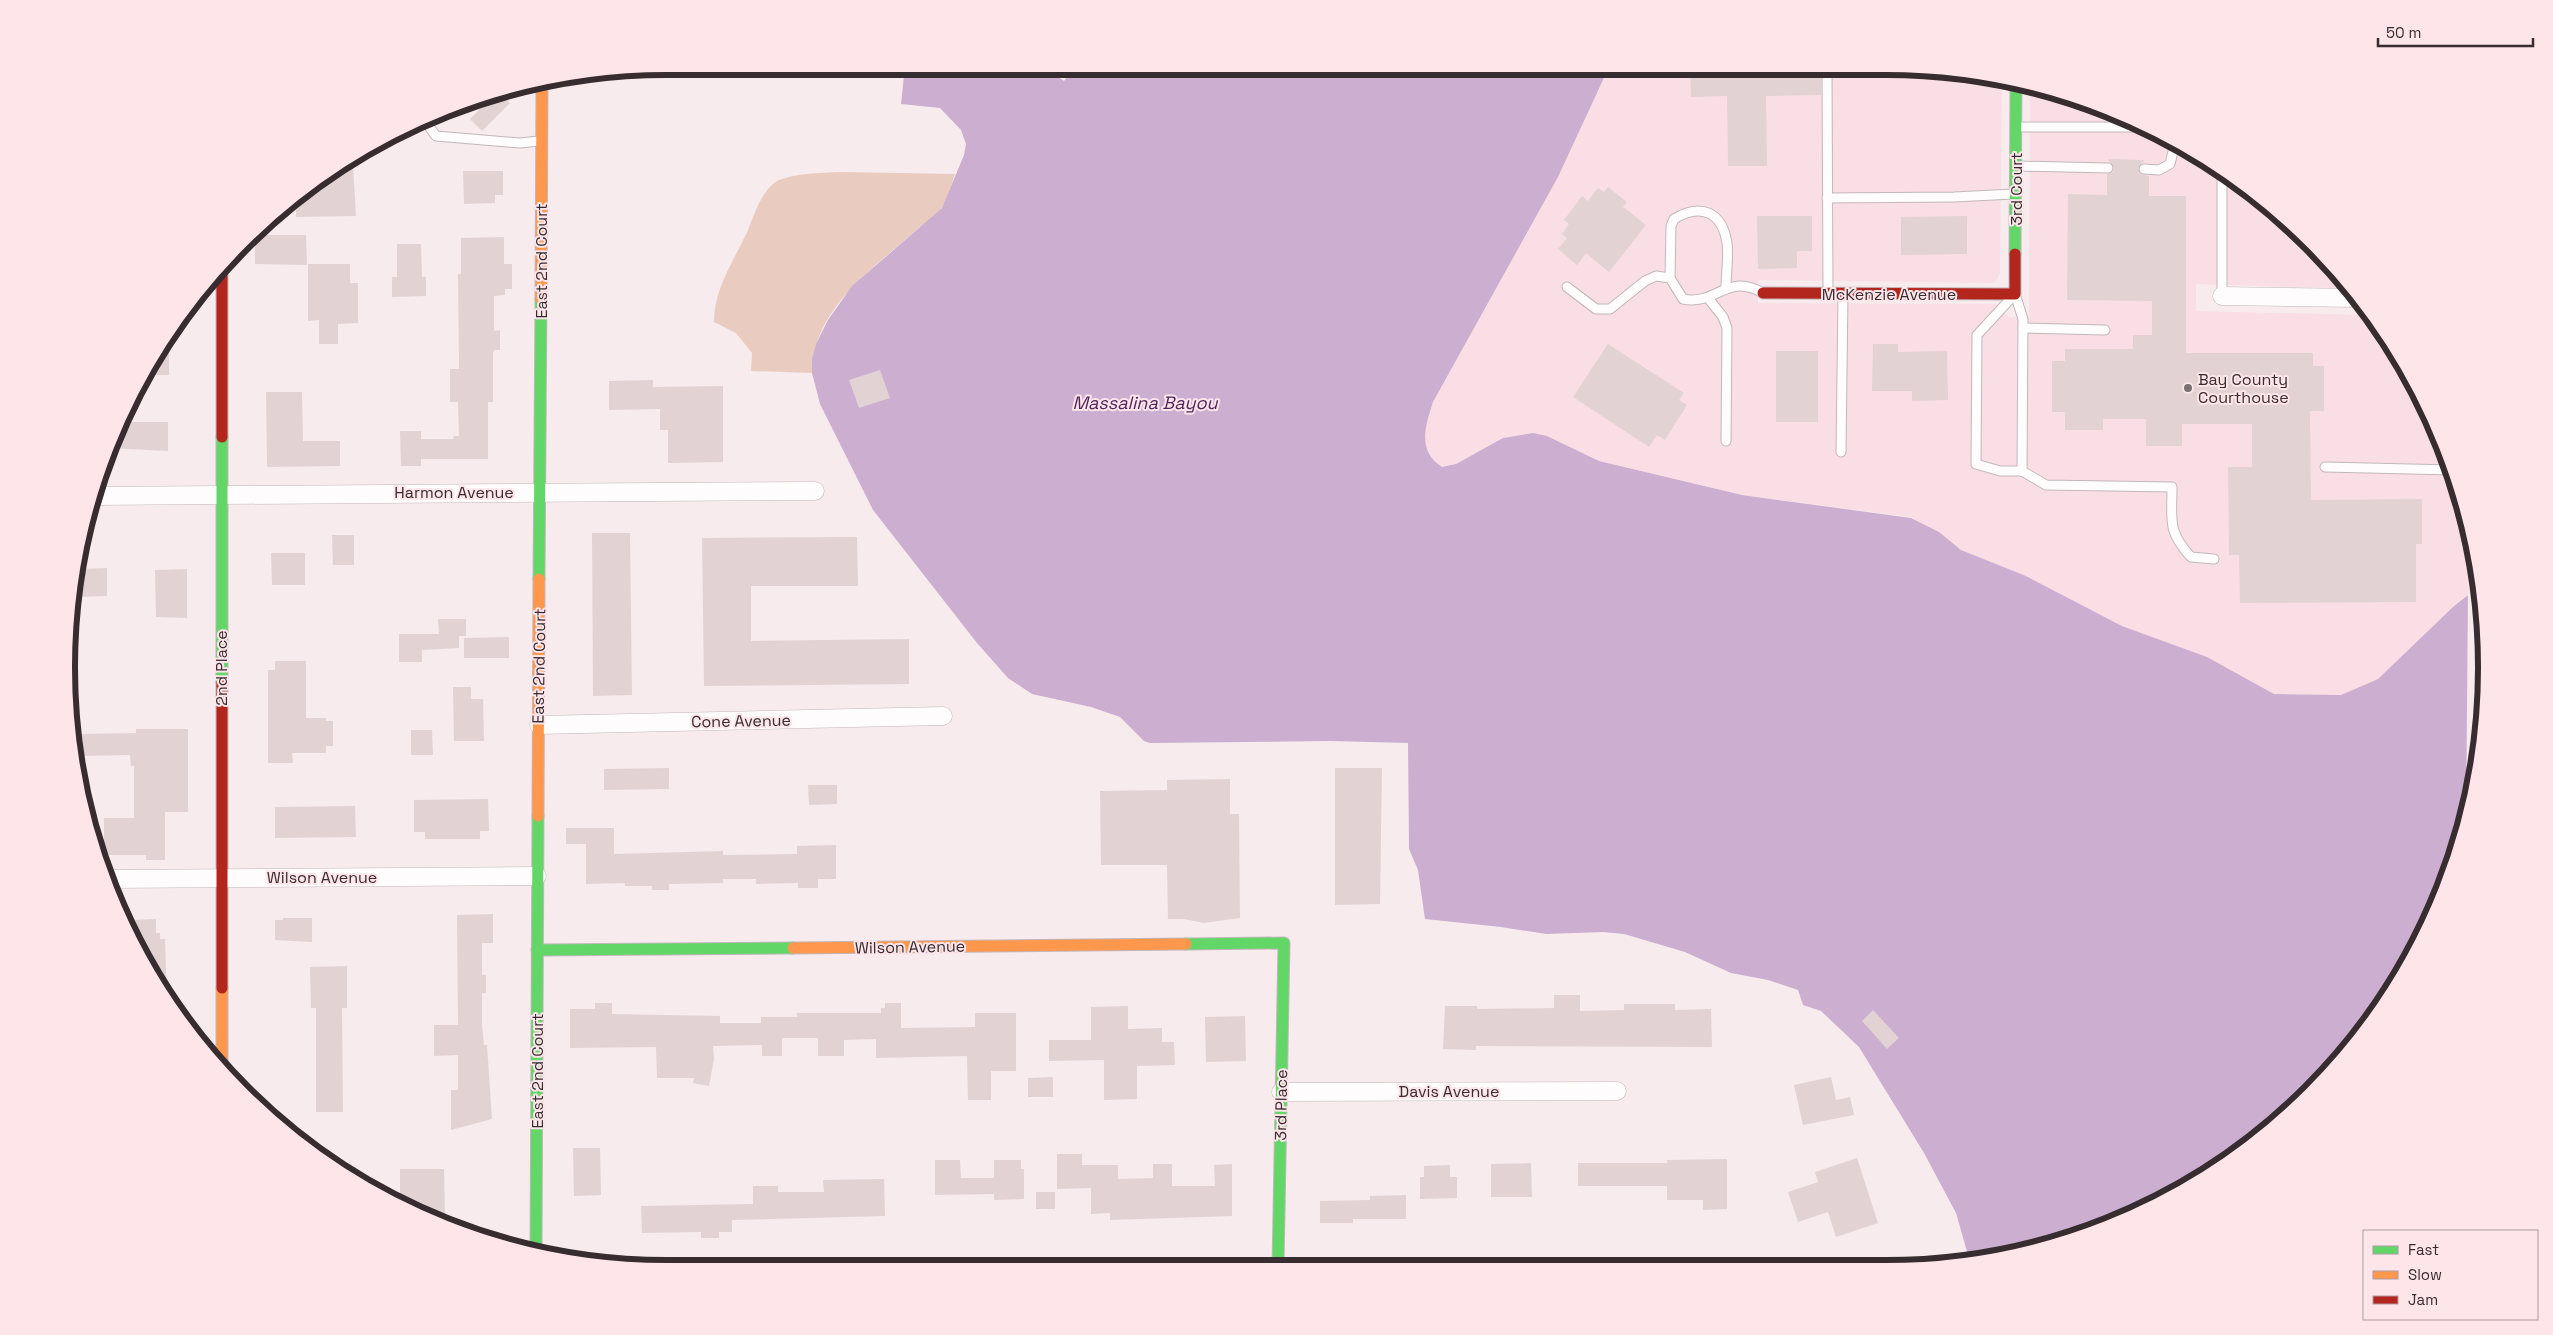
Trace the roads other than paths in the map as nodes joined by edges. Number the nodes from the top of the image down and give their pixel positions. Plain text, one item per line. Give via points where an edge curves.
1 (1826, 75) edge
2 (542, 88) edge
3 (2016, 90) edge
4 (429, 125) edge
5 (2016, 127) junction
6 (2128, 127) edge
7 (542, 140) junction
8 (2173, 149) edge
9 (2016, 166) junction
10 (2108, 168) dead end
11 (2144, 169) dead end
12 (2222, 180) edge
13 (2016, 194) junction
14 (1827, 198) junction
15 (222, 277) edge
16 (1670, 278) junction
17 (1567, 287) dead end
18 (1726, 287) junction
19 (1763, 293) joint
20 (1828, 293) junction
21 (1843, 294) junction
22 (2015, 294) junction
23 (2222, 296) joint
24 (1708, 298) junction
25 (2348, 298) edge
26 (2023, 328) junction
27 (2106, 330) dead end
28 (1726, 441) dead end
29 (1841, 452) dead end
30 (2325, 466) dead end
31 (2444, 470) edge
32 (2022, 471) junction
33 (541, 491) junction
34 (815, 491) dead end
35 (220, 494) junction
36 (100, 496) edge
37 (2214, 559) dead end
38 (944, 716) dead end
39 (539, 725) junction
40 (537, 876) junction
41 (222, 878) junction
42 (114, 880) edge
43 (1284, 944) joint
44 (537, 950) junction
45 (222, 1058) edge
46 (1617, 1091) dead end
47 (1281, 1092) junction
48 (536, 1245) edge
49 (1278, 1260) edge

1 - 14 lane
2 - 7 street, East 2nd Court
3 - 5 street, 3rd Court
4 - 7 lane via 436,136 520,143
5 - 6 lane
5 - 9 street, 3rd Court
7 - 33 street, East 2nd Court
8 - 11 lane via 2170,164 2159,170
9 - 10 lane
9 - 13 street, 3rd Court
12 - 23 lane
13 - 14 lane
13 - 22 street, 3rd Court
14 - 20 lane
15 - 35 street, 2nd Place
16 - 17 lane via 1656,276 1645,281 1607,310 1596,309
16 - 18 lane via 1670,226 1674,219 1697,209 1706,211 1724,232 1727,244
16 - 24 lane via 1683,299 1698,301
18 - 19 lane via 1753,288
18 - 24 lane
19 - 20 street, McKenzie Avenue
20 - 21 street, McKenzie Avenue
21 - 22 street, McKenzie Avenue
21 - 29 lane
22 - 26 lane
22 - 32 lane via 1978,335 1976,464 2000,471
23 - 25 street
24 - 28 lane via 1723,317 1727,328
26 - 27 lane
26 - 32 lane
30 - 31 lane
32 - 37 lane via 2046,485 2172,487 2172,530 2180,545 2191,557
33 - 34 street, Harmon Avenue
33 - 35 street, Harmon Avenue
33 - 39 street, East 2nd Court
35 - 36 street, Harmon Avenue
35 - 41 street, 2nd Place
38 - 39 street, Cone Avenue
39 - 40 street, East 2nd Court
40 - 41 street, Wilson Avenue
40 - 44 street, East 2nd Court
41 - 42 street, Wilson Avenue
41 - 45 street, 2nd Place
43 - 44 street, Wilson Avenue
43 - 47 street, 3rd Place
44 - 48 street, East 2nd Court
46 - 47 street, Davis Avenue
47 - 49 street, 3rd Place

